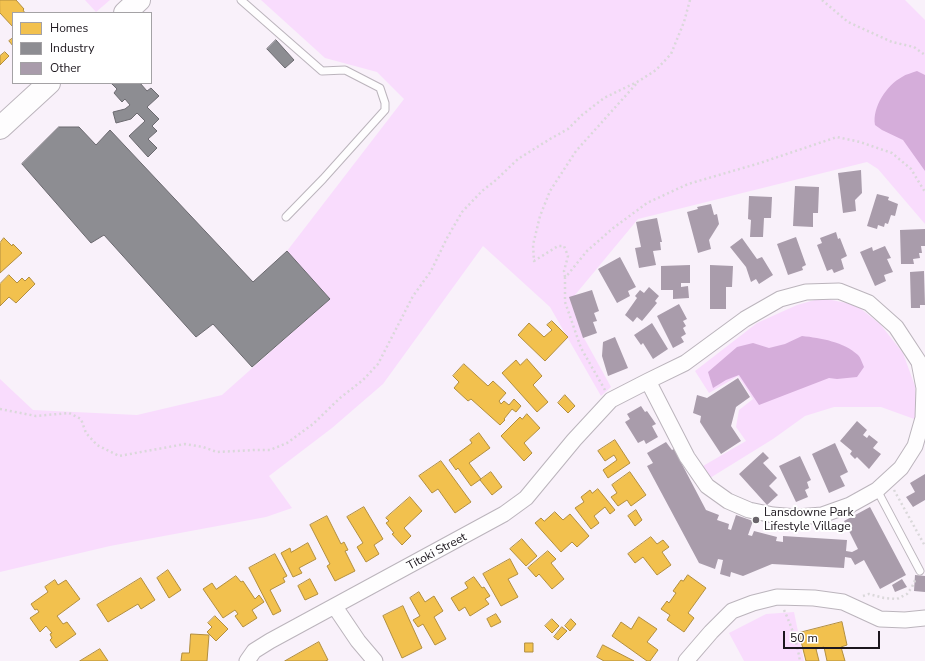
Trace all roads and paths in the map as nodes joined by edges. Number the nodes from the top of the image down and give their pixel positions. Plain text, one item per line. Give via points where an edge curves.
1 (139, 0) edge
2 (241, 0) edge
3 (690, 0) edge
4 (822, 0) edge
5 (126, 12) edge
6 (925, 55) edge
7 (639, 81) junction
8 (48, 84) edge
9 (0, 128) edge
10 (925, 192) edge
11 (286, 217) dead end
12 (565, 278) junction
13 (648, 381) junction
14 (924, 387) edge
15 (606, 405) junction
16 (0, 409) edge
17 (920, 448) edge
18 (888, 480) junction
19 (877, 490) junction
20 (925, 546) edge
21 (920, 571) joint
22 (777, 597) junction
23 (843, 602) junction
24 (335, 607) junction
25 (925, 618) edge
26 (247, 661) edge
27 (375, 661) edge
28 (686, 661) edge
29 (800, 661) edge

1 - 5 highway
2 - 11 lane via 322,71 345,70 380,88 385,103 385,110
3 - 7 path via 671,54 656,70
4 - 6 path via 848,22 892,42 914,47
7 - 12 path via 576,151 550,191 540,216 533,245 534,261 558,246 564,246 568,256 564,270
7 - 16 path via 604,98 568,129 518,159 482,191 462,212 378,364 313,424 287,443 270,450 217,452 185,444 119,456 97,445 86,433 81,419 70,413 36,416
8 - 9 highway
10 - 12 path via 910,170 892,153 837,137 688,184 647,203 587,251
12 - 15 path via 565,302 581,348
13 - 14 street via 685,363 745,319 780,300 806,292 840,291 869,303 896,327 919,362
13 - 15 street
13 - 19 street via 687,457 707,486 728,501 749,510 797,517 822,515 843,508
14 - 17 street
15 - 24 street, Titoki Street via 521,502 470,534
17 - 18 street
18 - 19 street
18 - 20 path
19 - 21 lane
21 - 23 path via 907,594 897,598 884,598 869,594
22 - 23 street
22 - 28 street via 732,611
22 - 29 path via 792,627
23 - 25 street via 880,619
24 - 26 street, Titoki Street via 270,641 254,651
24 - 27 street

